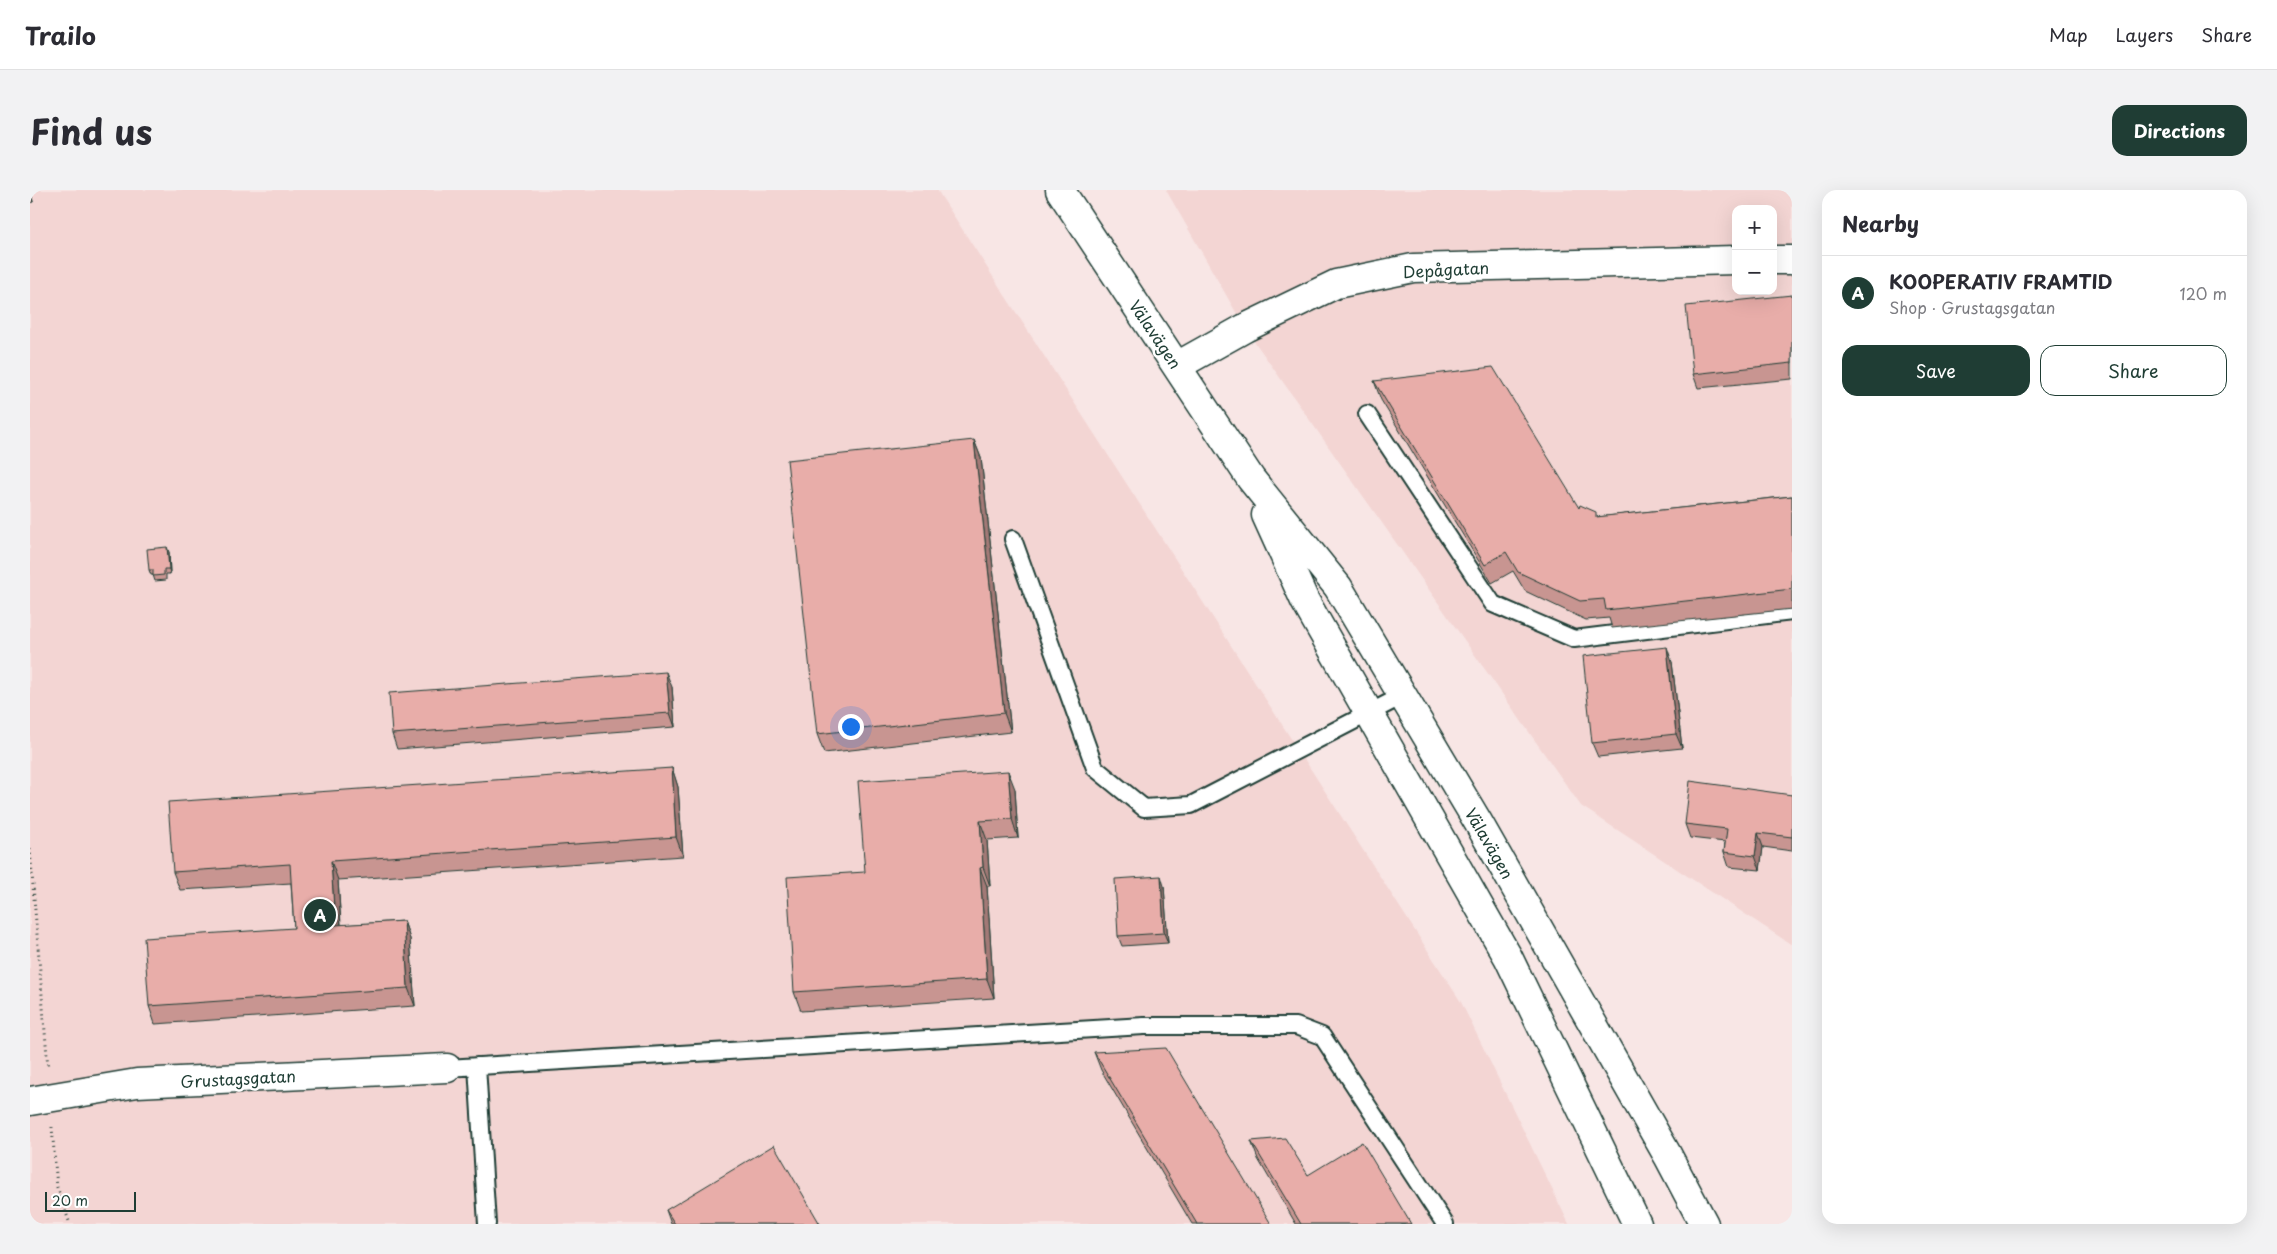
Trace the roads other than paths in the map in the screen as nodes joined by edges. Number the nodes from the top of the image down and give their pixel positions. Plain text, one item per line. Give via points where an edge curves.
1 (1060, 190) edge
2 (1732, 260) edge
3 (1777, 260) edge
4 (1792, 260) edge
5 (1177, 366) junction
6 (1367, 414) dead end
7 (1251, 479) junction
8 (1013, 539) dead end
9 (1792, 612) edge
10 (1402, 696) junction
11 (1369, 713) junction
12 (477, 1066) junction
13 (446, 1068) joint
14 (40, 1099) edge
15 (487, 1224) edge
16 (1445, 1224) edge
17 (1637, 1224) edge
18 (1704, 1224) edge

1 - 5 main road, Välavägen
2 - 5 main road, Depågatan via 1413,268 1336,284 1245,328
3 - 4 main road
5 - 7 main road, Välavägen
6 - 9 lane via 1493,604 1574,639
7 - 10 main road, Välavägen via 1338,587
7 - 11 main road, Välavägen via 1305,601
8 - 11 lane via 1095,768 1144,808 1191,804
10 - 11 lane
10 - 18 main road, Välavägen via 1478,822
11 - 17 main road, Välavägen via 1508,957
12 - 13 lane
12 - 15 lane
12 - 16 lane via 1144,1026 1296,1026 1322,1036
13 - 14 main road, Grustagsgatan via 136,1083

